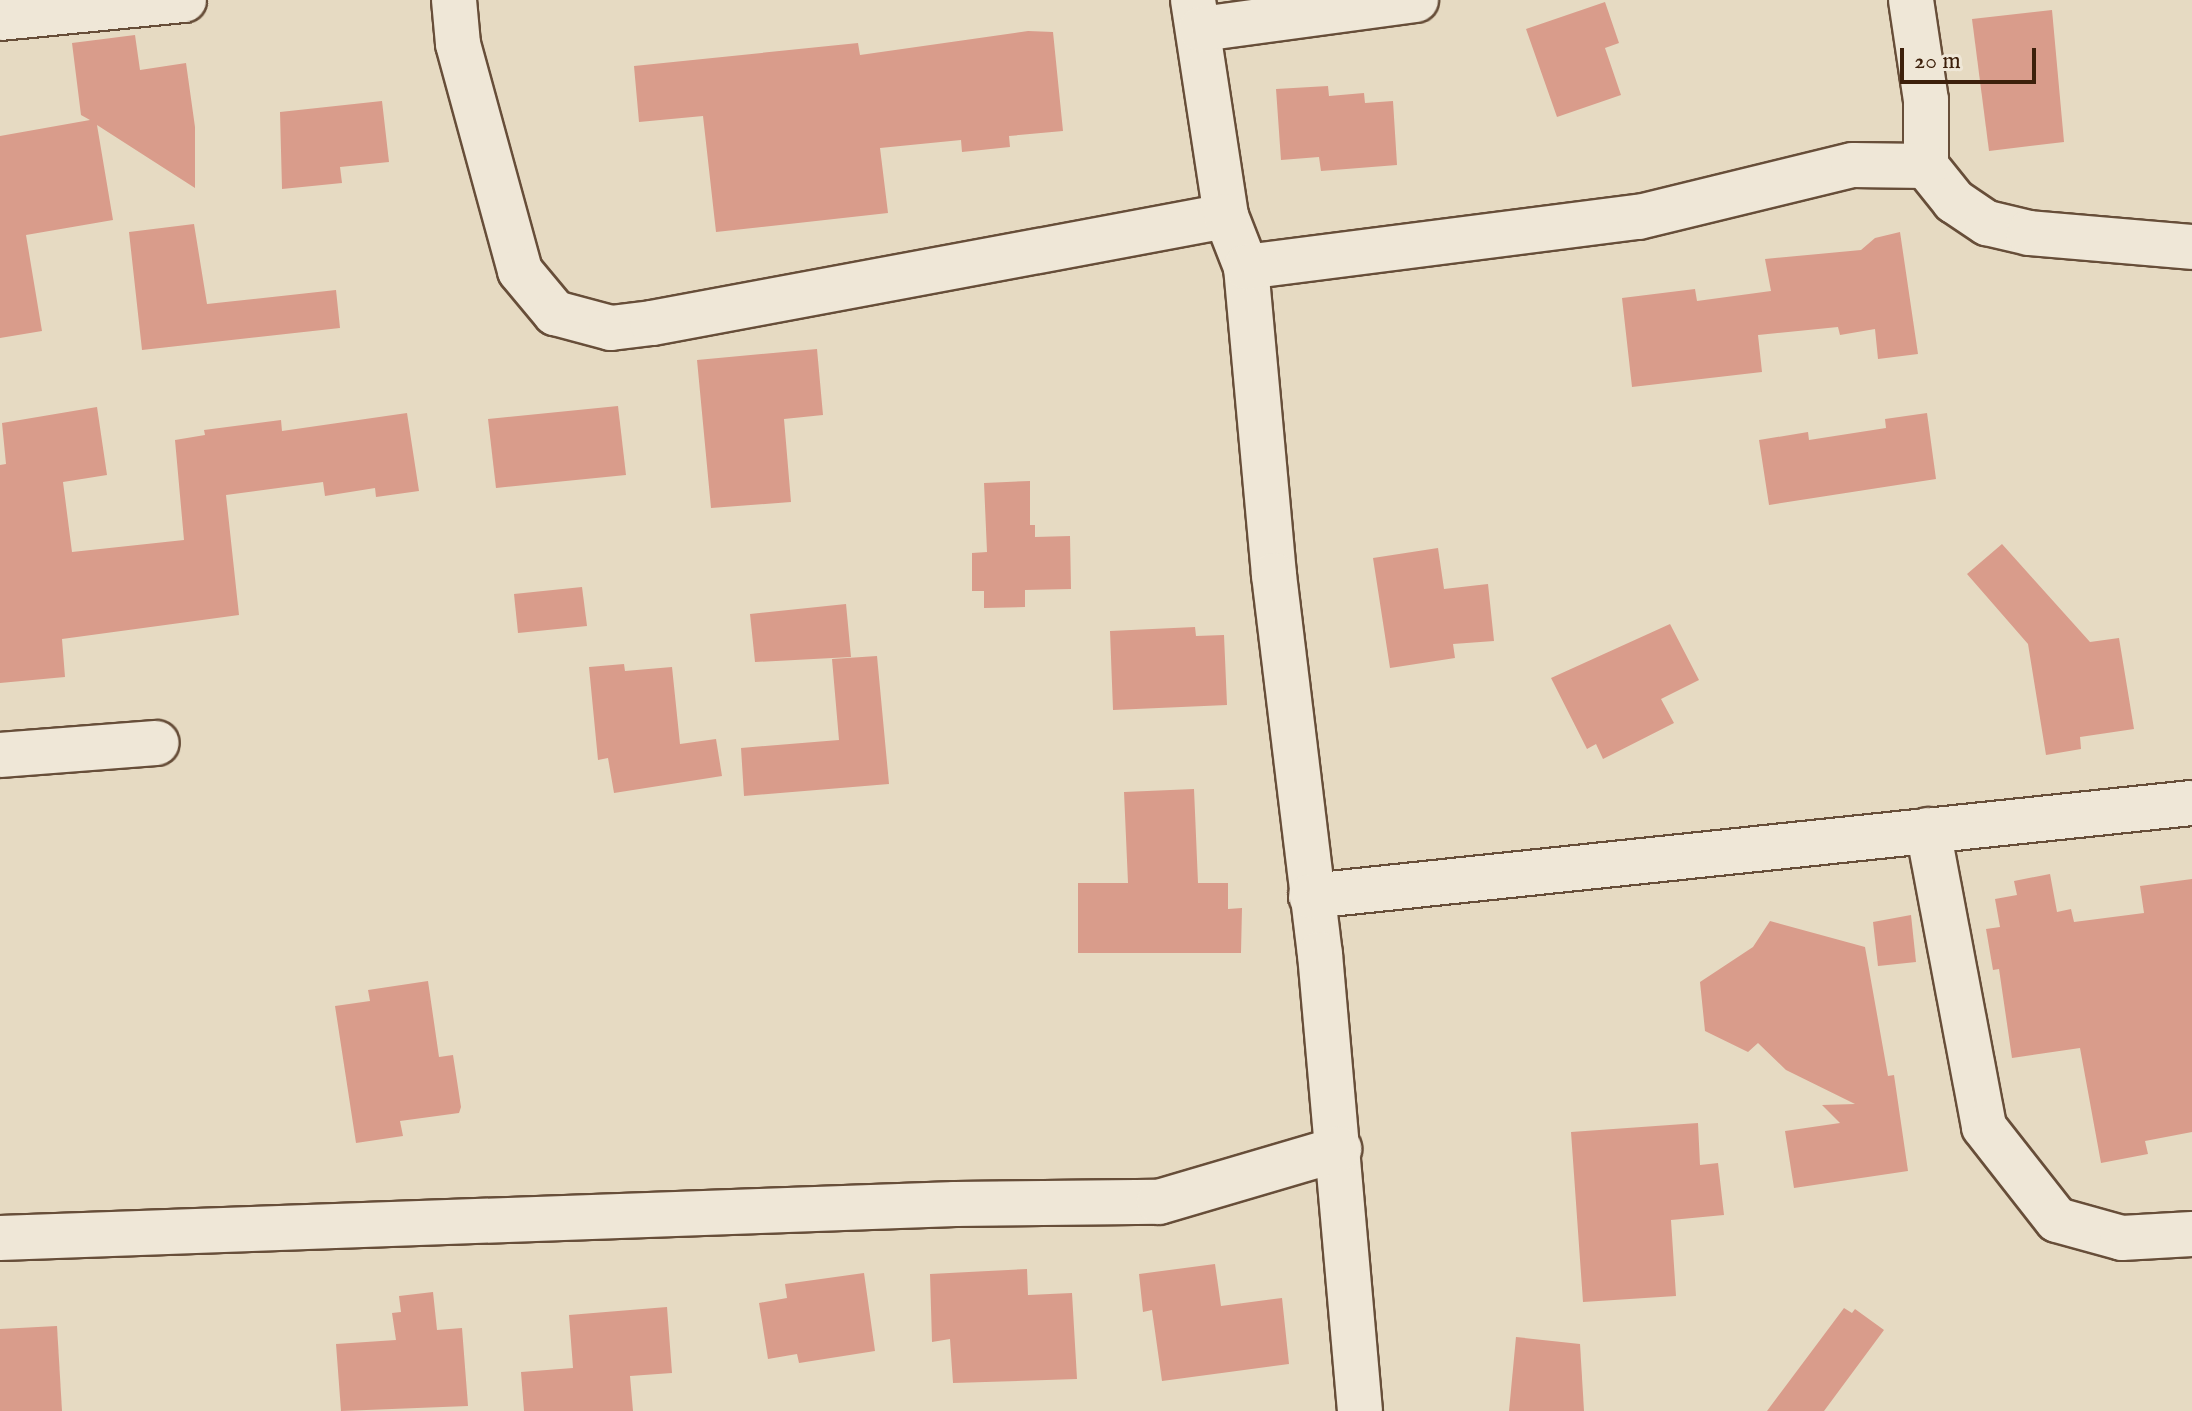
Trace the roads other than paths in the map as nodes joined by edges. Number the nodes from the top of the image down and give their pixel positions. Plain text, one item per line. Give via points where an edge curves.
1 (184, 0) edge
2 (454, 0) edge
3 (1416, 0) edge
4 (1911, 0) edge
5 (1197, 14) edge
6 (0, 18) edge
7 (1926, 166) junction
8 (1226, 216) junction
9 (2192, 247) edge
10 (1246, 267) junction
11 (157, 743) dead end
12 (0, 755) edge
13 (2192, 803) edge
14 (1928, 830) junction
15 (1311, 896) junction
16 (1339, 1149) junction
17 (2192, 1234) edge
18 (0, 1238) edge
19 (1360, 1411) edge

1 - 6 street
2 - 8 street via 458,44 520,271 555,313 569,317 611,328 652,323 710,308
3 - 5 street
4 - 7 street via 1926,100
5 - 8 street
7 - 9 street via 1954,201 1987,223 2087,242
7 - 10 street via 1853,165 1639,217
8 - 10 street
10 - 15 street
11 - 12 street
13 - 14 street
14 - 15 street
14 - 17 street via 1984,1127 2057,1220 2122,1238
15 - 16 street
16 - 18 street via 1159,1202 955,1204
16 - 19 street

